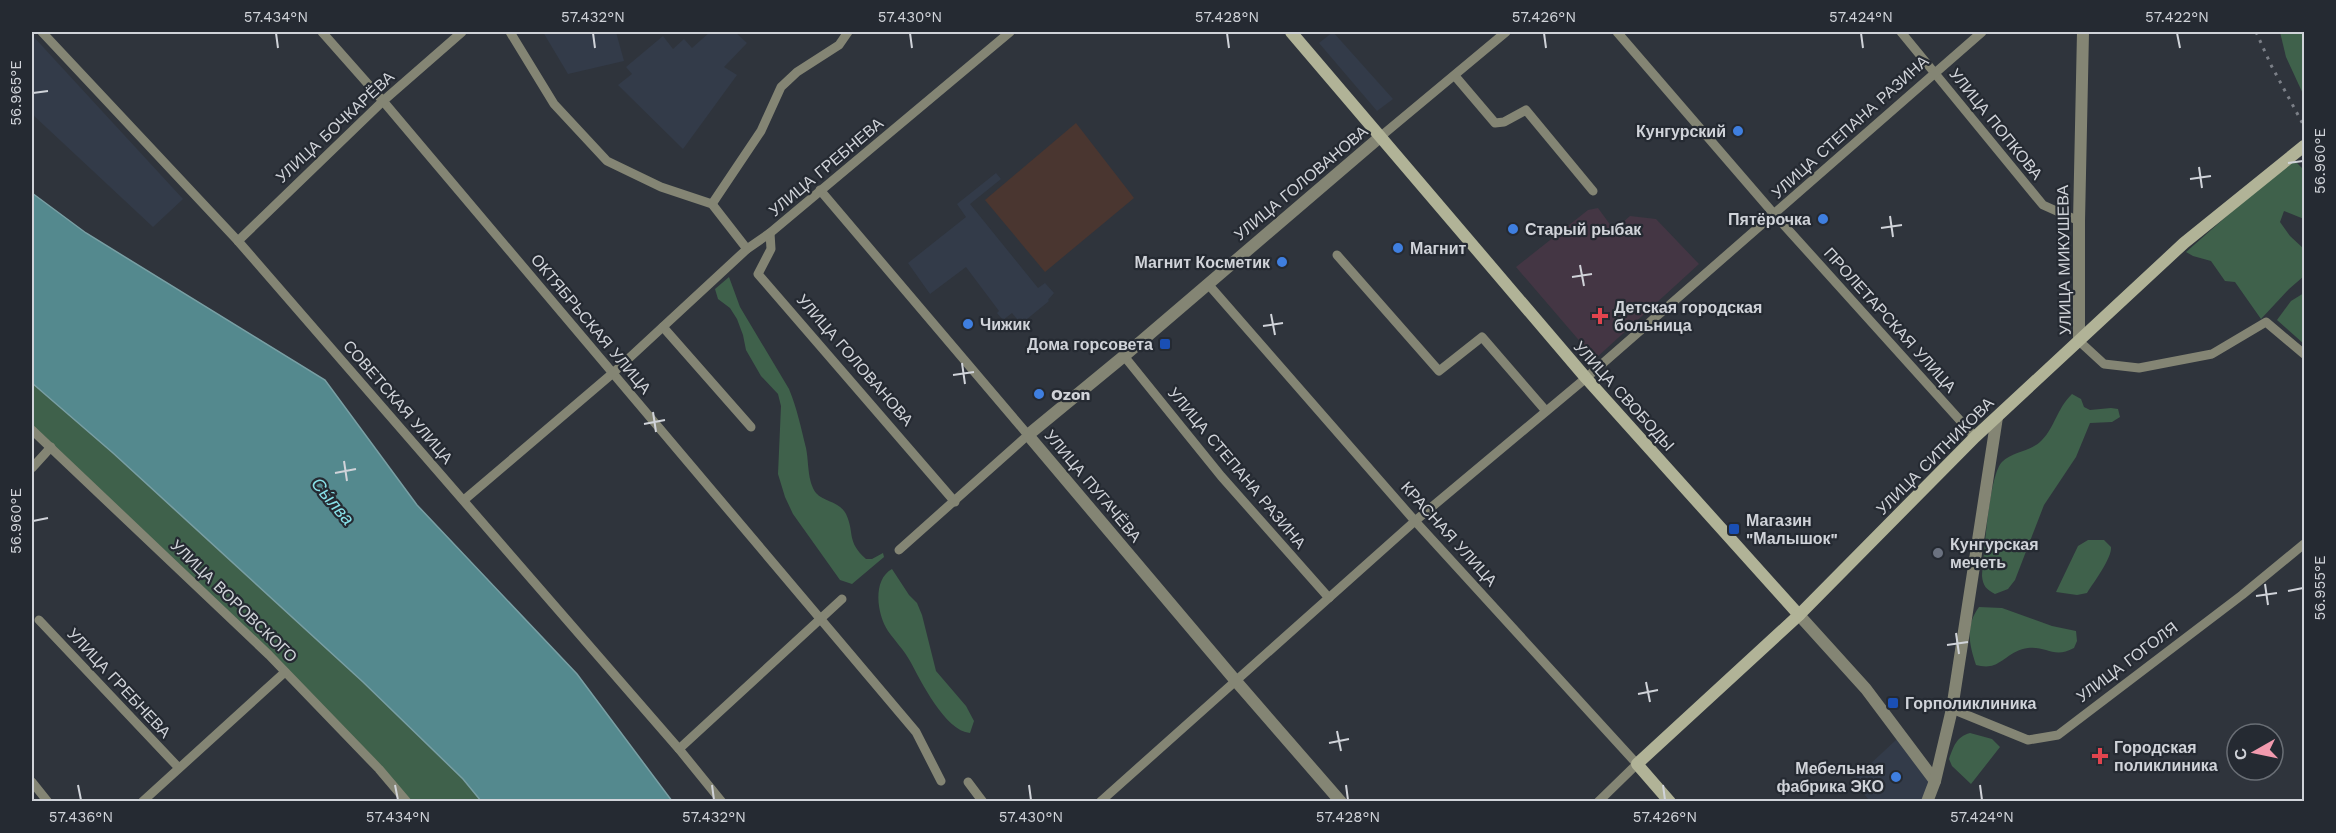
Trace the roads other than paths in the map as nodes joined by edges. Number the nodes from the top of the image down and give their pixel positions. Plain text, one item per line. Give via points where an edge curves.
1 (321, 32) edge
2 (510, 32) edge
3 (848, 32) edge
4 (1009, 32) edge
5 (1291, 32) edge
6 (1506, 32) edge
7 (1617, 32) edge
8 (1901, 32) edge
9 (1982, 32) edge
10 (2083, 32) edge
11 (45, 33) edge
12 (456, 33) edge
13 (1935, 72) junction
14 (1455, 76) junction
15 (383, 101) junction
16 (1380, 137) junction
17 (2301, 148) edge
18 (820, 190) junction
19 (1593, 191) dead end
20 (712, 204) junction
21 (1774, 214) junction
22 (2079, 221) junction
23 (770, 233) junction
24 (238, 241) junction
25 (747, 249) junction
26 (1337, 255) dead end
27 (1208, 284) junction
28 (663, 327) junction
29 (2079, 341) junction
30 (2304, 354) edge
31 (1124, 356) junction
32 (613, 373) junction
33 (1586, 378) junction
34 (1546, 411) junction
35 (1997, 417) junction
36 (751, 427) dead end
37 (32, 430) edge
38 (1028, 435) junction
39 (1975, 438) junction
40 (51, 447) junction
41 (32, 468) edge
42 (464, 500) junction
43 (955, 502) junction
44 (1414, 521) junction
45 (2304, 544) edge
46 (899, 550) dead end
47 (1329, 598) junction
48 (842, 599) dead end
49 (1800, 615) junction
50 (821, 618) junction
51 (39, 620) dead end
52 (285, 672) junction
53 (1235, 680) junction
54 (1952, 709) junction
55 (679, 749) junction
56 (1637, 764) junction
57 (178, 767) junction
58 (941, 781) dead end
59 (1935, 781) junction
60 (32, 782) edge
61 (968, 782) dead end
62 (48, 801) edge
63 (142, 801) edge
64 (407, 801) edge
65 (722, 801) edge
66 (982, 801) edge
67 (1100, 801) edge
68 (1341, 801) edge
69 (1598, 801) edge
70 (1670, 801) edge
71 (1927, 801) edge

1 - 15 street, ОКТЯБРЬСКАЯ УЛИЦА
2 - 20 street via 554,104 607,161 660,187
3 - 20 street via 839,45 781,87 761,131
4 - 18 street, УЛИЦА ГРЕБНЕВА
5 - 16 main road, УЛИЦА СВОБОДЫ
6 - 14 street, УЛИЦА ГОЛОВАНОВА
7 - 21 street, ПРОЛЕТАРСКАЯ УЛИЦА
8 - 13 street, УЛИЦА ПОПКОВА
9 - 13 street, УЛИЦА СТЕПАНА РАЗИНА
10 - 22 street, УЛИЦА МИКУШЕВА
11 - 24 street, СОВЕТСКАЯ УЛИЦА
12 - 15 street, УЛИЦА БОЧКАРЁВА
13 - 21 street, УЛИЦА СТЕПАНА РАЗИНА
13 - 22 street, УЛИЦА ПОПКОВА via 2043,205
14 - 16 street, УЛИЦА ГОЛОВАНОВА
14 - 19 street via 1495,123 1526,110
15 - 24 street, УЛИЦА БОЧКАРЁВА
15 - 32 street, ОКТЯБРЬСКАЯ УЛИЦА
16 - 27 street, УЛИЦА ГОЛОВАНОВА
16 - 33 main road, УЛИЦА СВОБОДЫ
17 - 29 main road, УЛИЦА СИТНИКОВА via 2184,243
18 - 23 street, УЛИЦА ГРЕБНЕВА
18 - 38 street, УЛИЦА ПУГАЧЁВА
20 - 25 street
21 - 33 street, УЛИЦА СТЕПАНА РАЗИНА
21 - 39 street, ПРОЛЕТАРСКАЯ УЛИЦА
22 - 29 street, УЛИЦА МИКУШЕВА
23 - 25 street, УЛИЦА ГРЕБНЕВА
23 - 43 street, УЛИЦА ГОЛОВАНОВА via 771,249 758,274
24 - 42 street, СОВЕТСКАЯ УЛИЦА
25 - 28 street, УЛИЦА ГРЕБНЕВА
26 - 34 street via 1439,371 1482,337
27 - 31 street, УЛИЦА ГОЛОВАНОВА
27 - 44 street, КРАСНАЯ УЛИЦА
28 - 32 street, УЛИЦА ГРЕБНЕВА
28 - 36 street
29 - 30 street, УЛИЦА МИКУШЕВА via 2103,364 2139,368 2212,354 2266,322
29 - 35 main road, УЛИЦА СИТНИКОВА
31 - 38 street, УЛИЦА ГОЛОВАНОВА
31 - 47 street, УЛИЦА СТЕПАНА РАЗИНА via 1221,476
32 - 42 street, УЛИЦА ГРЕБНЕВА
32 - 50 street, ОКТЯБРЬСКАЯ УЛИЦА
33 - 34 street, УЛИЦА СТЕПАНА РАЗИНА
33 - 49 main road, УЛИЦА СВОБОДЫ
34 - 44 street, УЛИЦА СТЕПАНА РАЗИНА
35 - 39 main road, УЛИЦА СИТНИКОВА
35 - 54 street
37 - 40 street, УЛИЦА ВОРОВСКОГО
38 - 43 street, УЛИЦА ГОЛОВАНОВА
38 - 53 street, УЛИЦА ПУГАЧЁВА
39 - 49 main road, УЛИЦА СИТНИКОВА
40 - 41 street
40 - 52 street, УЛИЦА ВОРОВСКОГО
42 - 55 street, СОВЕТСКАЯ УЛИЦА
43 - 46 street, УЛИЦА ГОЛОВАНОВА
44 - 47 street, УЛИЦА СТЕПАНА РАЗИНА
44 - 56 street, КРАСНАЯ УЛИЦА
45 - 54 street, УЛИЦА ГОГОЛЯ via 2058,735 2028,740
47 - 53 street, УЛИЦА СТЕПАНА РАЗИНА
48 - 50 street
49 - 56 main road, УЛИЦА СИТНИКОВА
49 - 59 street, УЛИЦА СВОБОДЫ via 1866,689
50 - 55 street
50 - 58 street, ОКТЯБРЬСКАЯ УЛИЦА via 916,732
51 - 57 street, УЛИЦА ГРЕБНЕВА
52 - 57 street
52 - 64 street, УЛИЦА ВОРОВСКОГО
53 - 67 street, УЛИЦА СТЕПАНА РАЗИНА
53 - 68 street, УЛИЦА ПУГАЧЁВА
54 - 59 street
55 - 65 street, СОВЕТСКАЯ УЛИЦА
56 - 69 street, УЛИЦА СИТНИКОВА
56 - 70 main road, КРАСНАЯ УЛИЦА
57 - 63 street
59 - 71 street
60 - 62 street
61 - 66 street

